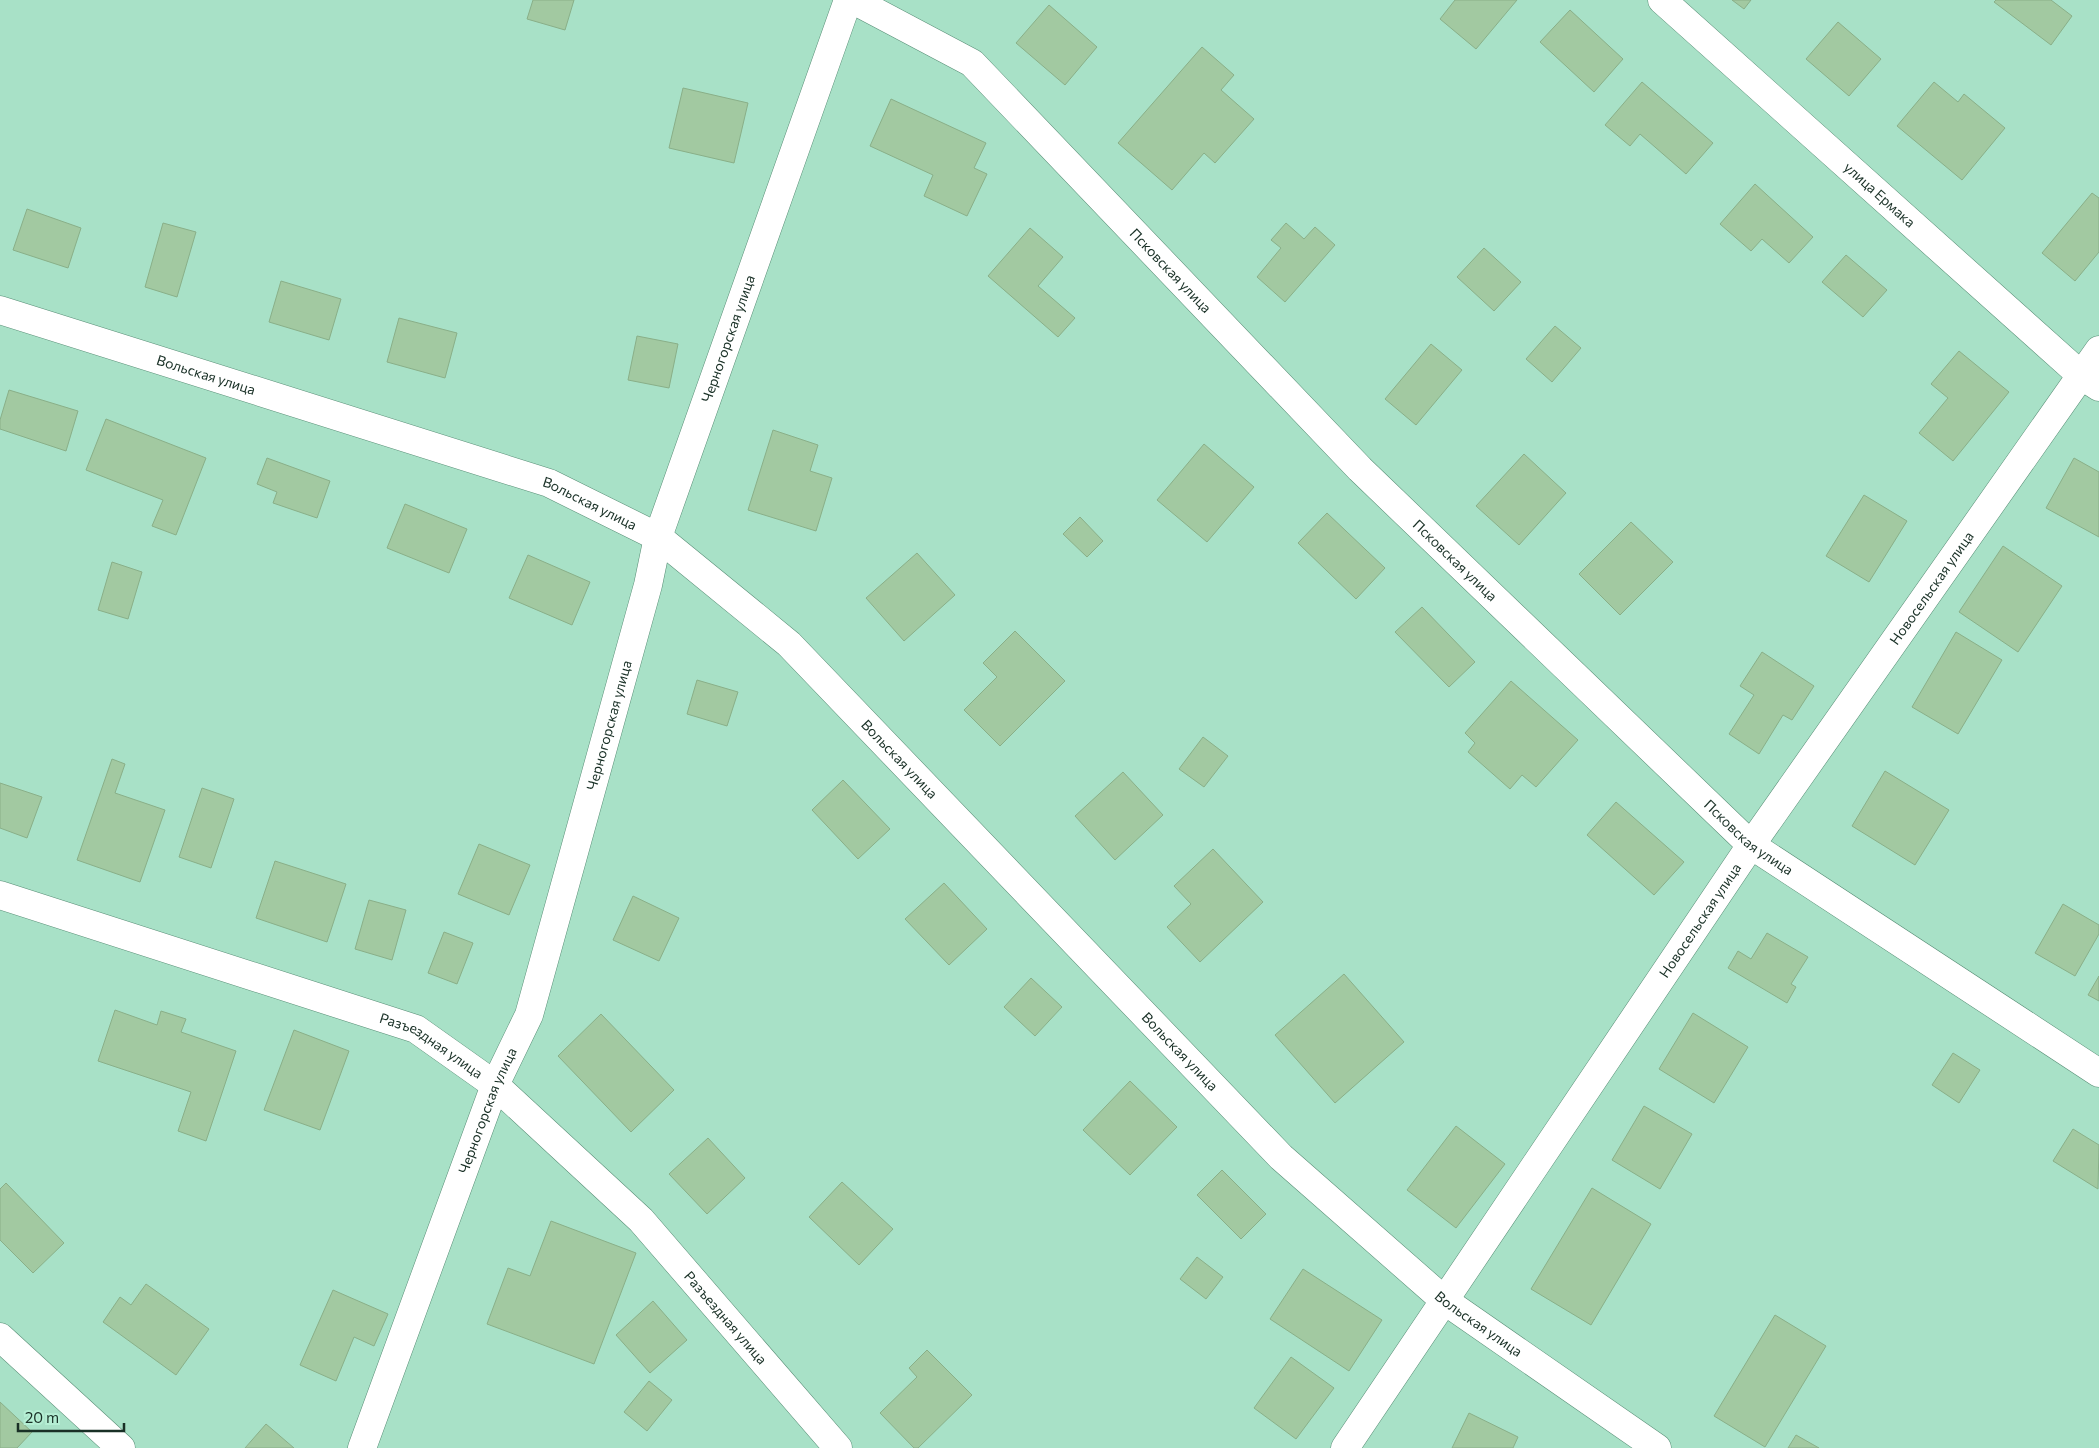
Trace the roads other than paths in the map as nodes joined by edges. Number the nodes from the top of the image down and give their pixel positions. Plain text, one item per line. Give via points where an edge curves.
1 (848, 0) edge
2 (853, 0) edge
3 (1662, 0) edge
4 (0, 310) edge
5 (2099, 350) edge
6 (2091, 381) edge
7 (658, 537) junction
8 (1751, 845) junction
9 (0, 895) edge
10 (2099, 1073) edge
11 (495, 1085) junction
12 (1445, 1301) junction
13 (0, 1337) edge
14 (121, 1448) edge
15 (362, 1448) edge
16 (838, 1448) edge
17 (1345, 1448) edge
18 (1657, 1448) edge

1 - 7 street, Черногорская улица
2 - 8 street, Псковская улица via 972,63 1360,469
3 - 6 street, улица Ермака
4 - 7 street, Вольская улица via 549,483
5 - 6 street, Новосельская улица
6 - 8 street, Новосельская улица
7 - 11 street, Черногорская улица via 648,585 529,1015
7 - 12 street, Вольская улица via 789,644 1281,1158
8 - 10 street, Псковская улица
8 - 12 street, Новосельская улица
9 - 11 street, Разъездная улица via 416,1028
11 - 15 street, Черногорская улица
11 - 16 street, Разъездная улица via 641,1220
12 - 17 street, Новосельская улица
12 - 18 street, Вольская улица
13 - 14 street

